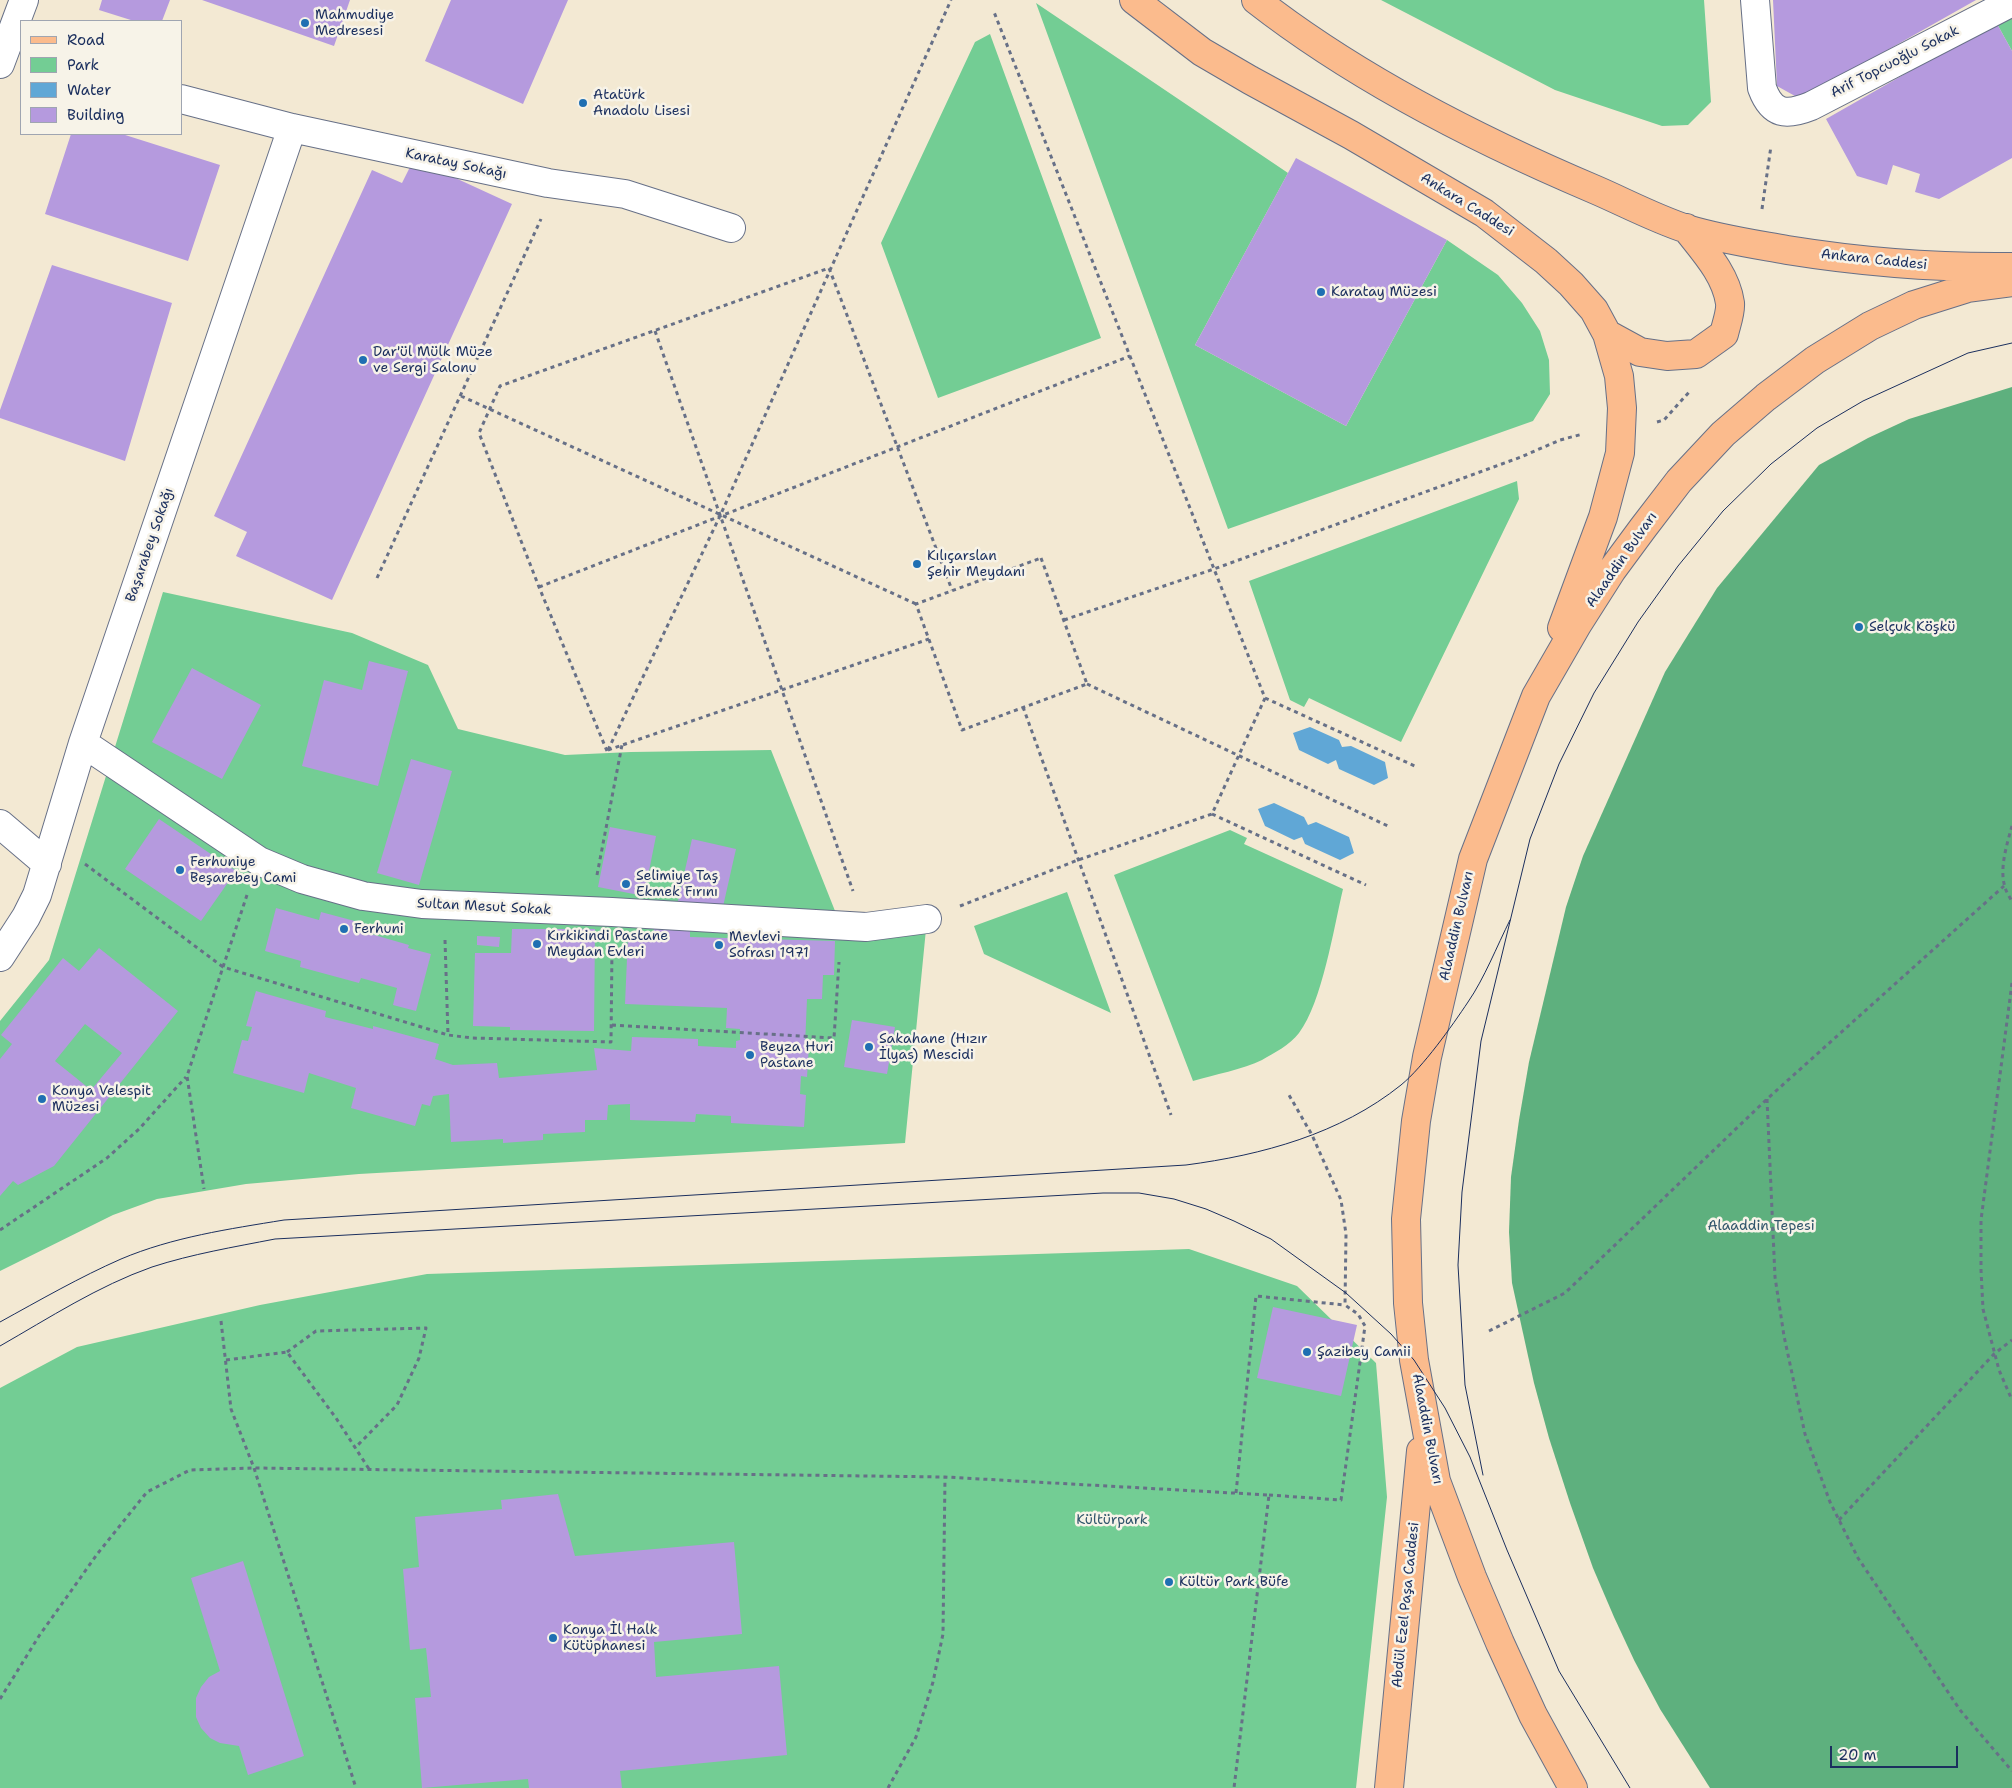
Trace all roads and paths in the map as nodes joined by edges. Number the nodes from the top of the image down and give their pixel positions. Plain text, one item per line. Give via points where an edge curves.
1 (24, 0) edge
2 (950, 0) edge
3 (1134, 0) edge
4 (1256, 0) edge
5 (1755, 0) edge
6 (2012, 2) edge
7 (994, 12) dead end
8 (9, 54) edge
9 (182, 99) edge
10 (1776, 109) junction
11 (292, 128) junction
12 (548, 183) junction
13 (1761, 212) dead end
14 (731, 228) dead end
15 (1686, 228) junction
16 (2012, 267) edge
17 (829, 268) junction
18 (2012, 282) edge
19 (655, 331) junction
20 (1607, 334) junction
21 (1130, 356) junction
22 (461, 396) junction
23 (490, 409) junction
24 (1588, 433) dead end
25 (897, 447) junction
26 (720, 516) junction
27 (1214, 569) junction
28 (377, 578) dead end
29 (539, 587) junction
30 (952, 590) junction
31 (916, 604) junction
32 (1064, 620) junction
33 (929, 639) junction
34 (1087, 684) junction
35 (782, 690) junction
36 (1536, 696) junction
37 (1265, 698) junction
38 (1022, 707) junction
39 (83, 742) junction
40 (622, 745) junction
41 (607, 750) junction
42 (1238, 755) junction
43 (1417, 767) dead end
44 (1212, 814) junction
45 (0, 824) edge
46 (1390, 826) dead end
47 (2012, 826) edge
48 (51, 852) junction
49 (1078, 860) junction
50 (259, 861) junction
51 (1366, 885) dead end
52 (2004, 886) junction
53 (2012, 902) edge
54 (445, 905) junction
55 (601, 912) junction
56 (927, 919) joint
57 (853, 926) junction
58 (0, 957) edge
59 (223, 967) junction
60 (2012, 984) edge
61 (612, 1025) junction
62 (448, 1035) junction
63 (187, 1076) junction
64 (1289, 1095) dead end
65 (1767, 1099) junction
66 (1171, 1115) dead end
67 (204, 1189) dead end
68 (0, 1230) edge
69 (1345, 1305) junction
70 (221, 1321) dead end
71 (1489, 1331) dead end
72 (2012, 1340) edge
73 (287, 1352) junction
74 (1994, 1354) junction
75 (226, 1360) junction
76 (2012, 1400) edge
77 (1424, 1423) junction
78 (355, 1448) junction
79 (254, 1468) junction
80 (369, 1470) junction
81 (945, 1477) junction
82 (1236, 1493) junction
83 (1269, 1495) junction
84 (1839, 1520) junction
85 (0, 1699) edge
86 (2012, 1771) edge
87 (356, 1788) edge
88 (888, 1788) edge
89 (1234, 1788) edge
90 (1389, 1788) edge
91 (1573, 1788) edge

1 - 8 street
2 - 17 path
3 - 20 main road, Ankara Caddesi via 1202,52 1484,213 1520,239 1571,284 1594,310
4 - 15 main road, Ankara Caddesi via 1315,42 1426,108 1530,162
5 - 10 street via 1762,88 1766,99
6 - 10 street, Arif Topcuoğlu Sokak via 1811,106 1787,112
7 - 21 path
9 - 11 street, Karatay Sokağı
10 - 13 path
11 - 12 street, Karatay Sokağı
11 - 39 street, Başarabey Sokağı
12 - 14 street, Karatay Sokağı via 624,194
12 - 22 path via 542,218
15 - 16 main road, Ankara Caddesi via 1758,245 1858,260 1945,267
15 - 20 main road via 1721,278 1730,304 1724,334 1696,354 1668,356 1640,352
17 - 19 path
17 - 25 path
17 - 26 path
18 - 36 main road, Alaaddin Bulvarı via 1968,288 1914,305 1870,326 1815,360 1723,434 1679,482 1612,570
19 - 23 path via 500,386
19 - 26 path
20 - 36 main road, Ankara Caddesi via 1621,392 1620,453 1603,517
21 - 25 path
21 - 27 path
22 - 23 path
22 - 28 path
23 - 26 path
23 - 29 path via 479,433
24 - 27 path via 1560,440
25 - 26 path
25 - 30 path
26 - 29 path
26 - 31 path
26 - 35 path
26 - 41 path
27 - 32 path
27 - 37 path
29 - 41 path
30 - 31 path
30 - 32 path via 1041,558
31 - 33 path
32 - 34 path
33 - 35 path
33 - 38 path via 962,730
34 - 38 path
34 - 42 path
35 - 40 path
35 - 57 path
36 - 77 main road, Alaaddin Bulvarı via 1473,859 1427,1057 1416,1121 1406,1219 1408,1303
37 - 42 path
37 - 43 path
38 - 49 path
39 - 48 street, Başarabey Sokağı
39 - 50 street, Sultan Mesut Sokak
40 - 41 path
40 - 55 path
42 - 44 path
42 - 46 path
44 - 49 path
44 - 51 path
45 - 48 street
47 - 52 path via 2006,845
48 - 58 street, Başarabey Sokağı via 37,895
48 - 59 path
49 - 56 path
49 - 66 path
50 - 54 street, Sultan Mesut Sokak via 302,879 348,892 398,902
50 - 59 path
52 - 53 path
52 - 65 path
54 - 55 street, Sultan Mesut Sokak
54 - 62 path
55 - 57 street, Sultan Mesut Sokak
55 - 61 path
56 - 57 street, Sultan Mesut Sokak
57 - 61 path via 834,1038
59 - 62 path
59 - 63 path
60 - 74 path via 1981,1220 1983,1310
61 - 62 path via 612,1042
63 - 67 path
63 - 68 path via 139,1130 107,1158
64 - 69 path via 1312,1135 1341,1200 1346,1234
65 - 71 path via 1565,1293
65 - 84 path via 1775,1276 1784,1336 1805,1434
69 - 82 path via 1256,1296
69 - 83 path via 1358,1314 1366,1326 1341,1500
70 - 75 path
72 - 74 path
73 - 75 path
73 - 78 path
73 - 78 path via 316,1331 426,1328 420,1358 397,1405
74 - 76 path
74 - 84 path
75 - 79 path via 231,1409
77 - 90 main road, Abdül Ezel Paşa Caddesi
77 - 91 main road, Alaaddin Bulvarı via 1436,1480 1472,1577 1533,1715
78 - 80 path
79 - 80 path
79 - 85 path via 190,1470 148,1492 87,1568
79 - 87 path
80 - 81 path
81 - 82 path
81 - 88 path via 943,1634 916,1738
82 - 83 path
83 - 89 path
84 - 86 path via 1858,1558 1960,1710

